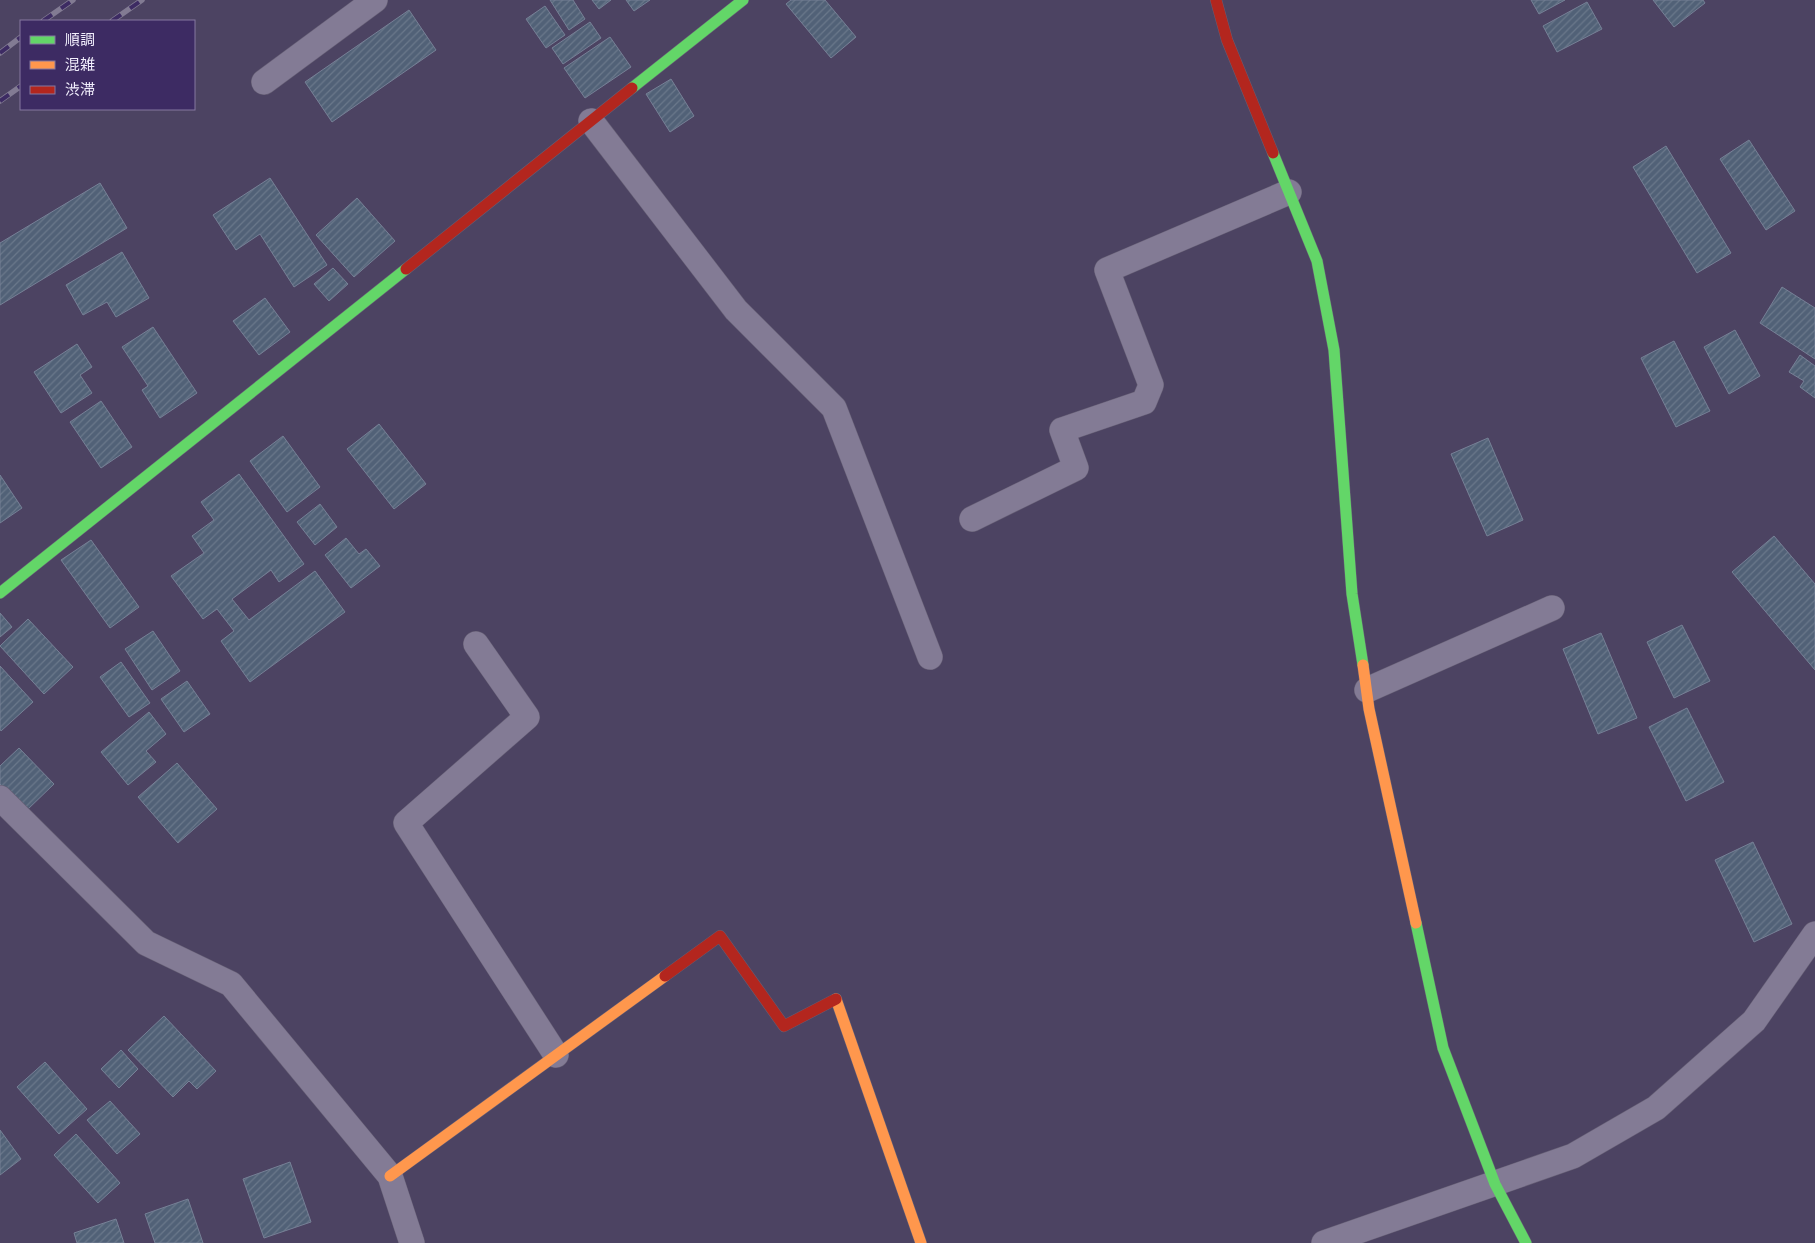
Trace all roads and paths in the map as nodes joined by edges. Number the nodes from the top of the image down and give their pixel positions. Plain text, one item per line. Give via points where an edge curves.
1 (375, 0) edge
2 (743, 0) edge
3 (1216, 0) edge
4 (264, 82) dead end
5 (591, 121) junction
6 (1289, 192) junction
7 (972, 519) dead end
8 (0, 593) edge
9 (1552, 608) dead end
10 (476, 644) dead end
11 (930, 657) dead end
12 (1367, 690) junction
13 (0, 798) edge
14 (1815, 934) edge
15 (556, 1055) junction
16 (390, 1176) junction
17 (1495, 1184) junction
18 (412, 1243) edge
19 (921, 1243) edge
20 (1324, 1243) edge
21 (1526, 1243) edge

1 - 4 street
2 - 5 street
3 - 6 street via 1227,40
5 - 8 street
5 - 11 street via 736,310 834,408
6 - 7 street via 1107,270 1151,385 1144,402 1062,430 1076,468
6 - 12 street via 1317,261 1334,350 1352,594
9 - 12 street
10 - 15 street via 527,717 406,823
12 - 17 street via 1443,1048
13 - 16 street via 146,943 231,984
14 - 17 street via 1754,1021 1656,1108 1573,1156
15 - 16 street
15 - 19 street via 720,936 784,1026 836,999
16 - 18 street
17 - 20 street
17 - 21 street

